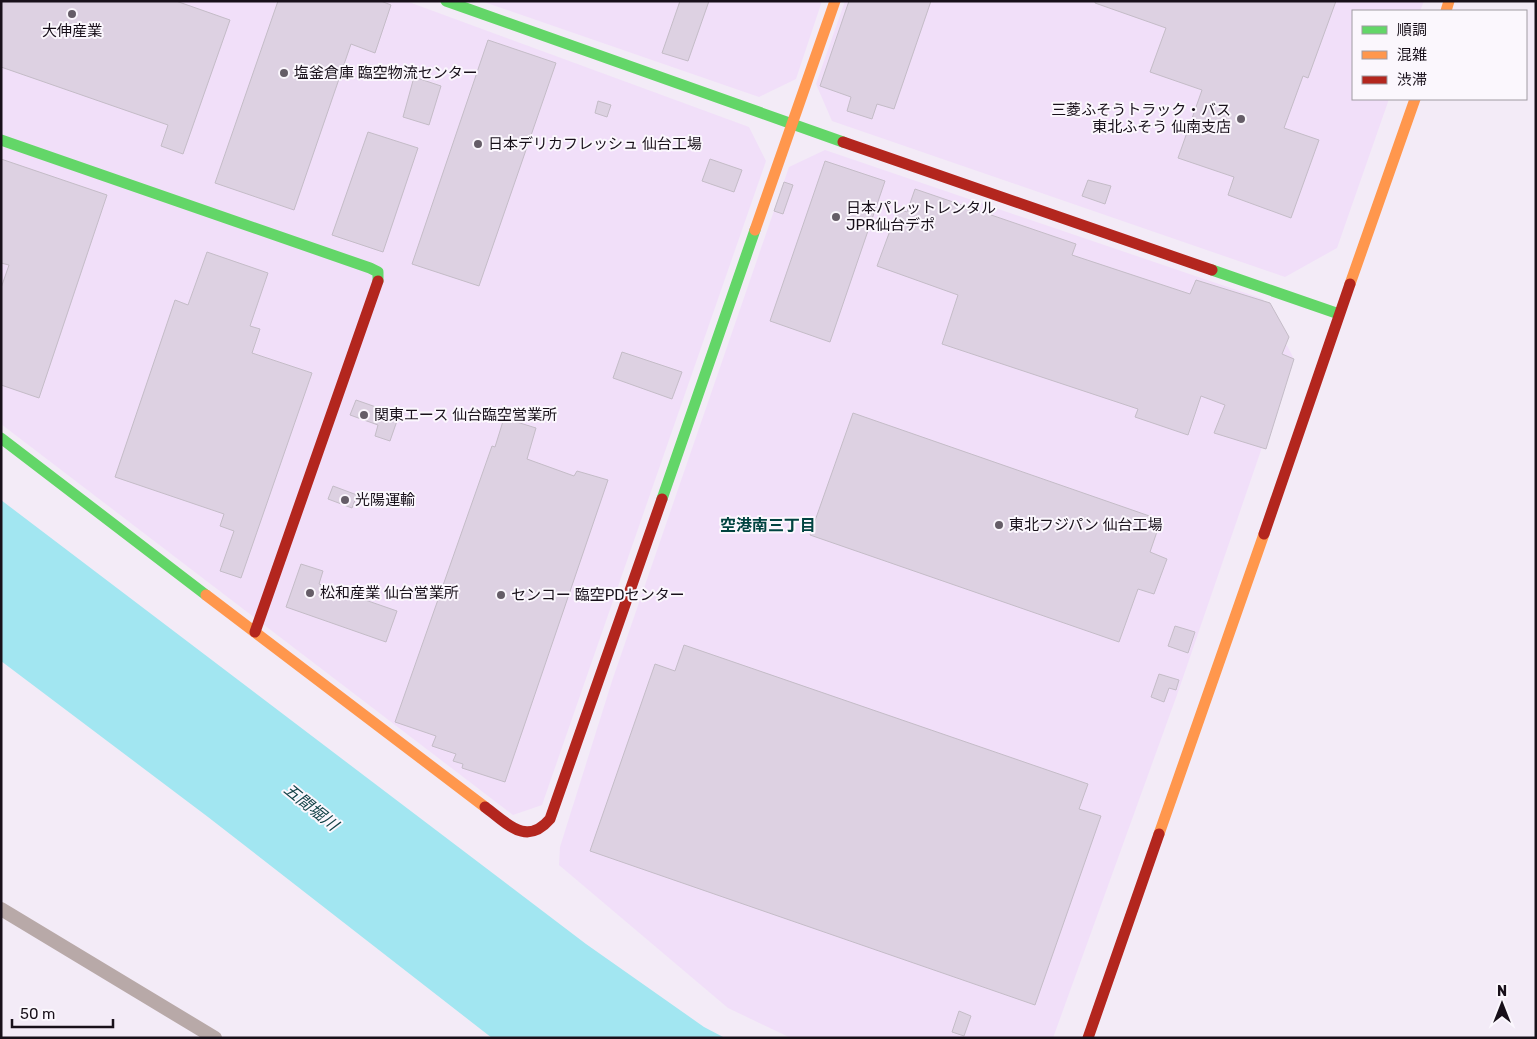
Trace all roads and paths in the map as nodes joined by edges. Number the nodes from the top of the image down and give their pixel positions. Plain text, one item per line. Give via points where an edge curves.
1 (446, 1) edge
2 (835, 1) edge
3 (1415, 100) edge
4 (792, 125) junction
5 (1, 140) edge
6 (1339, 314) junction
7 (1, 438) edge
8 (255, 632) junction
9 (1, 909) edge
10 (215, 1038) edge
11 (1088, 1038) edge

1 - 4 street
2 - 4 street
3 - 6 street
4 - 6 street
4 - 8 street via 550,819 543,828 532,834 510,826
5 - 8 street via 378,272 378,282
6 - 11 street
7 - 8 street
9 - 10 street

